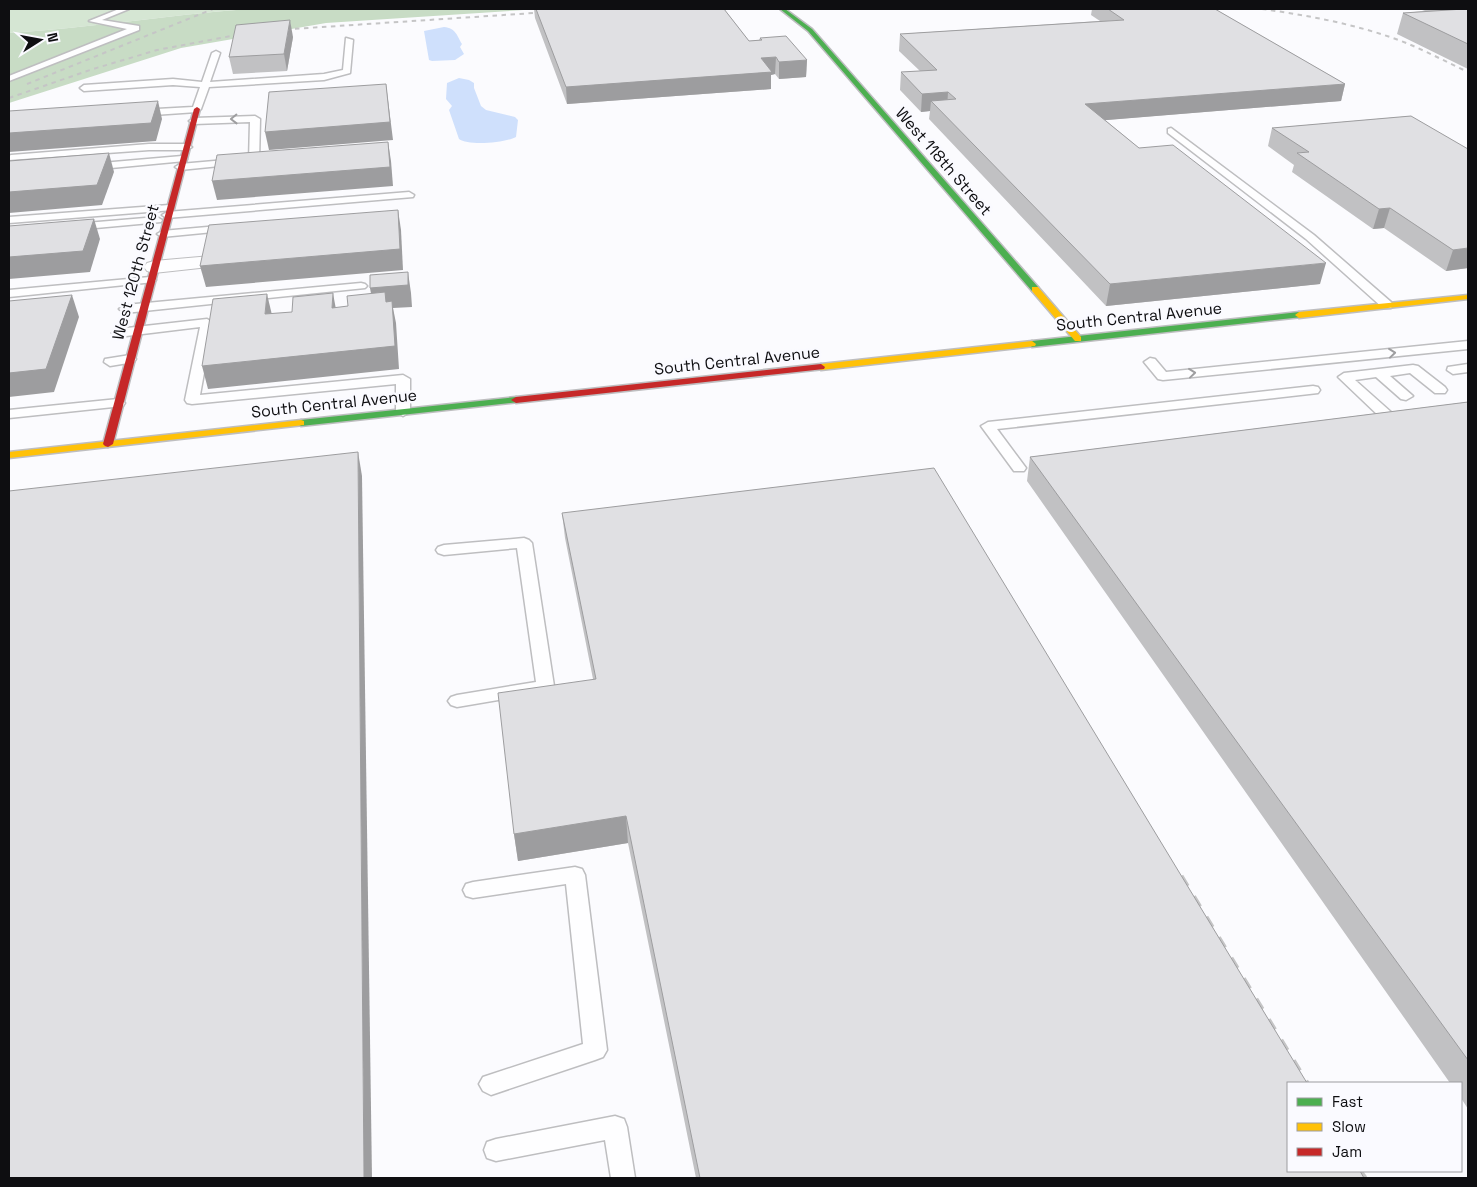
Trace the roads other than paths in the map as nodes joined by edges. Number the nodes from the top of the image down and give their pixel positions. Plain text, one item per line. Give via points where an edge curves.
1 (125, 9) edge
2 (782, 9) edge
3 (349, 40) dead end
4 (216, 53) dead end
5 (9, 79) edge
6 (205, 85) junction
7 (84, 88) dead end
8 (130, 114) edge
9 (195, 115) junction
10 (1171, 131) dead end
11 (187, 147) junction
12 (11, 158) dead end
13 (181, 163) junction
14 (77, 168) edge
15 (409, 195) dead end
16 (167, 214) junction
17 (9, 220) edge
18 (66, 228) edge
19 (241, 228) edge
20 (162, 234) junction
21 (211, 262) edge
22 (152, 274) junction
23 (361, 286) dead end
24 (72, 288) junction
25 (9, 294) edge
26 (1468, 297) edge
27 (66, 302) edge
28 (1387, 305) junction
29 (143, 308) junction
30 (125, 309) dead end
31 (137, 331) junction
32 (118, 333) dead end
33 (1078, 339) junction
34 (1468, 345) edge
35 (1344, 358) junction
36 (130, 360) junction
37 (110, 362) dead end
38 (1150, 362) dead end
39 (1468, 368) edge
40 (1453, 370) dead end
41 (1379, 373) junction
42 (1364, 375) junction
43 (1312, 390) dead end
44 (1440, 390) dead end
45 (1406, 396) dead end
46 (118, 403) junction
47 (403, 412) junction
48 (9, 414) edge
49 (1386, 415) edge
50 (108, 444) junction
51 (9, 455) edge
52 (1019, 468) dead end
53 (444, 550) dead end
54 (457, 701) dead end
55 (473, 890) dead end
56 (491, 1084) dead end
57 (496, 1150) dead end
58 (622, 1178) edge

1 - 5 lane via 93,22 136,28
2 - 33 street, West 118th Street via 810,30
3 - 6 lane via 347,71 324,77
4 - 6 lane
6 - 7 lane via 173,82
6 - 9 lane
8 - 9 lane
9 - 11 street, West 120th Street
13 -> 9 lane via 258,160 255,119 206,120
10 - 28 lane via 1310,237
11 - 12 lane
11 - 13 street, West 120th Street
13 - 14 lane
13 - 16 street, West 120th Street
15 - 16 lane
16 - 17 lane
16 - 18 lane
16 - 20 street, West 120th Street
19 - 20 lane
20 - 22 street, West 120th Street
21 - 22 street
22 - 24 lane
22 - 29 street, West 120th Street
23 - 29 lane
24 - 25 lane
24 - 27 lane
26 - 28 street, South Central Avenue
28 - 33 street, South Central Avenue
29 - 30 lane
29 - 31 street, West 120th Street
31 - 32 lane
31 - 36 street, West 120th Street
31 - 47 lane via 207,323 192,400 403,379
33 - 47 street, South Central Avenue
35 -> 34 lane
38 -> 35 lane via 1163,376
35 - 42 lane
36 - 37 lane
36 - 46 street, West 120th Street
39 - 40 lane
41 - 42 lane
41 - 44 lane via 1413,369
41 - 45 lane
42 - 49 lane via 1344,377
43 - 52 lane via 988,426
46 - 48 lane
46 - 50 street, West 120th Street
47 - 50 street, South Central Avenue
50 - 51 street, South Central Avenue
53 - 54 lane via 524,543 545,686
55 - 56 lane via 575,875 595,1050
57 - 58 lane via 615,1127

